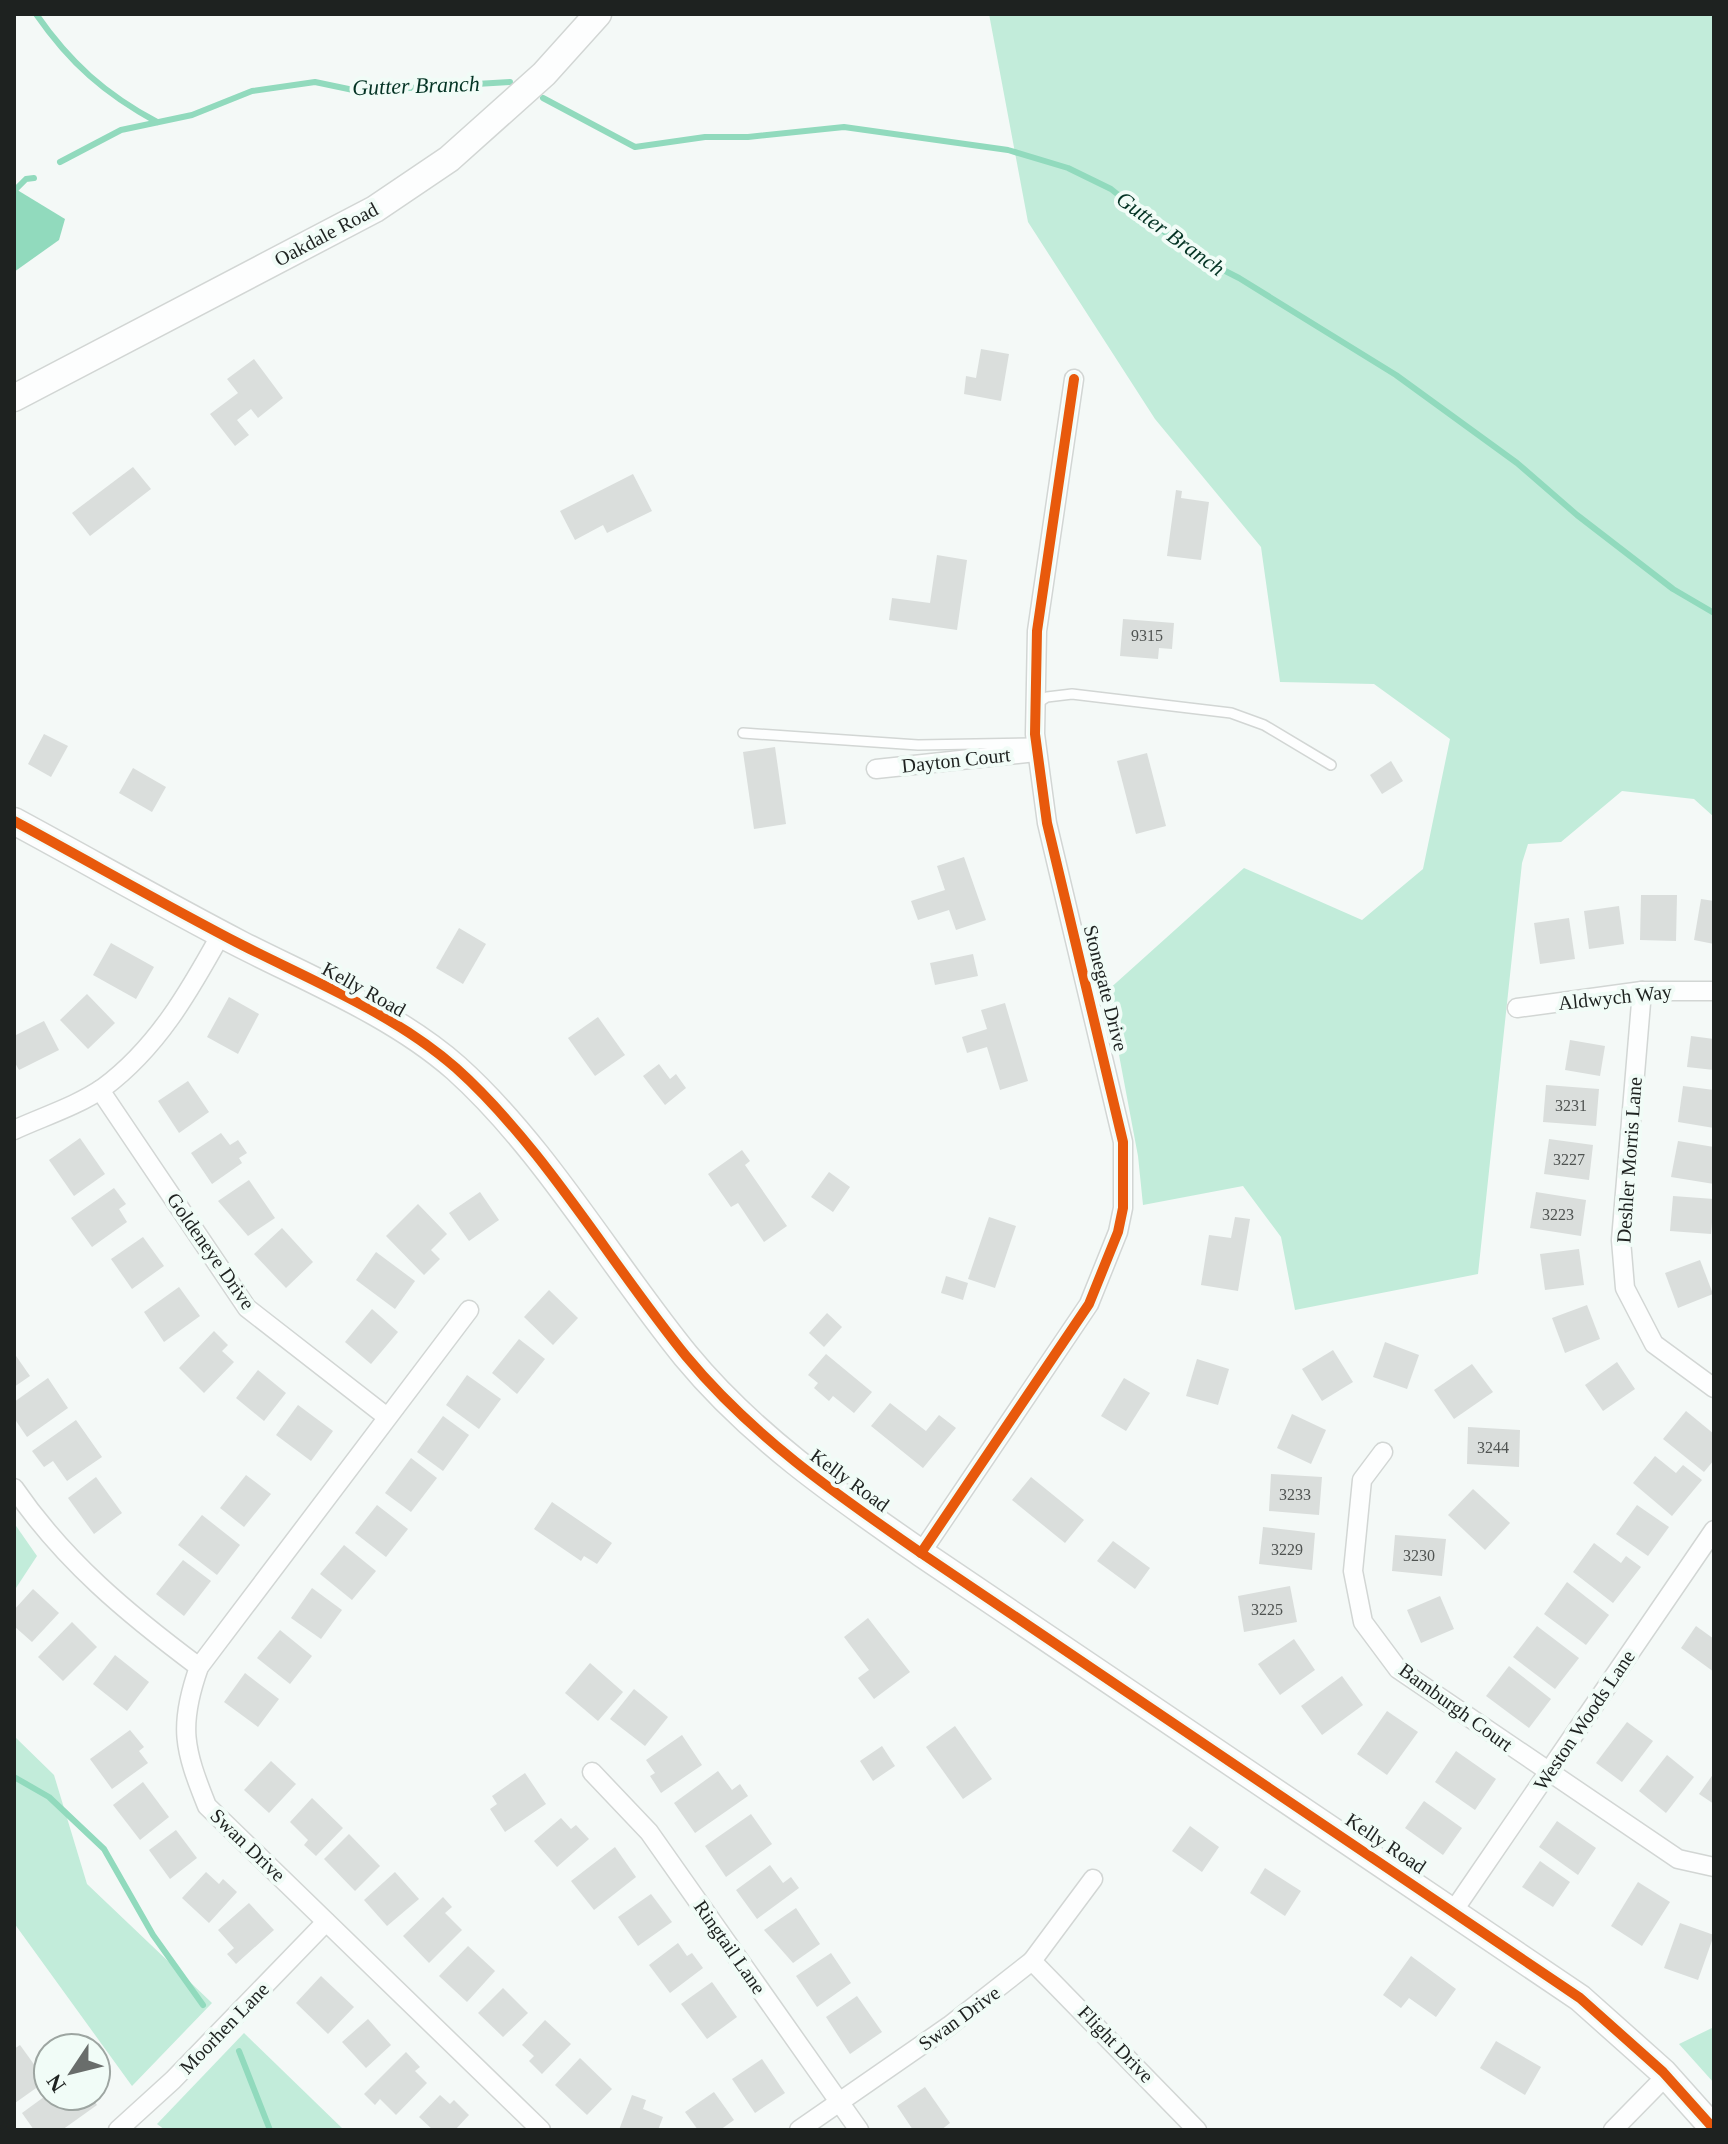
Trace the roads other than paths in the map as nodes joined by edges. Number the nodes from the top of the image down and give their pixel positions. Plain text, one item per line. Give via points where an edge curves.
1 (598, 14) edge
2 (1074, 379) dead end
3 (14, 398) edge
4 (1034, 707) junction
5 (743, 733) dead end
6 (1036, 747) junction
7 (1331, 765) dead end
8 (876, 769) dead end
9 (14, 821) edge
10 (221, 934) junction
11 (1642, 991) junction
12 (1714, 991) edge
13 (1517, 1008) dead end
14 (100, 1090) junction
15 (14, 1130) edge
16 (469, 1310) dead end
17 (1714, 1388) edge
18 (387, 1417) junction
19 (1383, 1452) dead end
20 (14, 1488) edge
21 (1714, 1530) edge
22 (921, 1553) junction
23 (199, 1667) junction
24 (592, 1772) dead end
25 (1548, 1773) junction
26 (1714, 1867) edge
27 (1093, 1879) dead end
28 (1454, 1910) junction
29 (326, 1922) junction
30 (1032, 1961) junction
31 (1667, 2075) junction
32 (840, 2102) junction
33 (1714, 2129) edge
34 (118, 2130) edge
35 (541, 2130) edge
36 (799, 2130) edge
37 (859, 2130) edge
38 (1197, 2130) edge
39 (1613, 2130) edge

1 - 3 street, Oakdale Road via 544,74 459,150 375,209
2 - 4 street, Stonegate Drive via 1037,631
4 - 6 street, Stonegate Drive
4 - 7 lane via 1047,697 1072,694 1231,713 1264,725
5 - 6 lane
6 - 8 street, Dayton Court
6 - 22 street, Stonegate Drive via 1047,823 1121,1130 1123,1208 1089,1304
9 - 10 street, Kelly Road
10 - 14 street via 148,1050
10 - 22 street, Kelly Road via 391,1024 456,1069 533,1155 651,1312 732,1408 821,1484
11 - 12 street, Aldwych Way
11 - 13 street, Aldwych Way
11 - 17 street, Deshler Morris Lane via 1621,1240 1625,1288 1654,1344
14 - 15 street
14 - 18 street, Goldeneye Drive via 247,1308
16 - 18 street, Swan Drive
18 - 23 street, Swan Drive
19 - 25 street, Bamburgh Court via 1362,1480 1353,1571 1363,1622 1398,1669
20 - 23 street via 77,1568
21 - 25 street, Weston Woods Lane
22 - 28 street, Kelly Road
23 - 29 street, Swan Drive via 185,1707 186,1744 207,1806
24 - 32 street, Ringtail Lane via 649,1832
25 - 26 street, Bamburgh Court via 1678,1859
25 - 28 street, Weston Woods Lane
27 - 30 street, Swan Drive
28 - 31 street, Kelly Road via 1580,1998
29 - 34 street, Moorhen Lane
29 - 35 street, Swan Drive
30 - 32 street, Swan Drive
30 - 38 street, Flight Drive
31 - 33 street, Kelly Road
31 - 39 street
32 - 36 street, Swan Drive
32 - 37 street, Ringtail Lane

